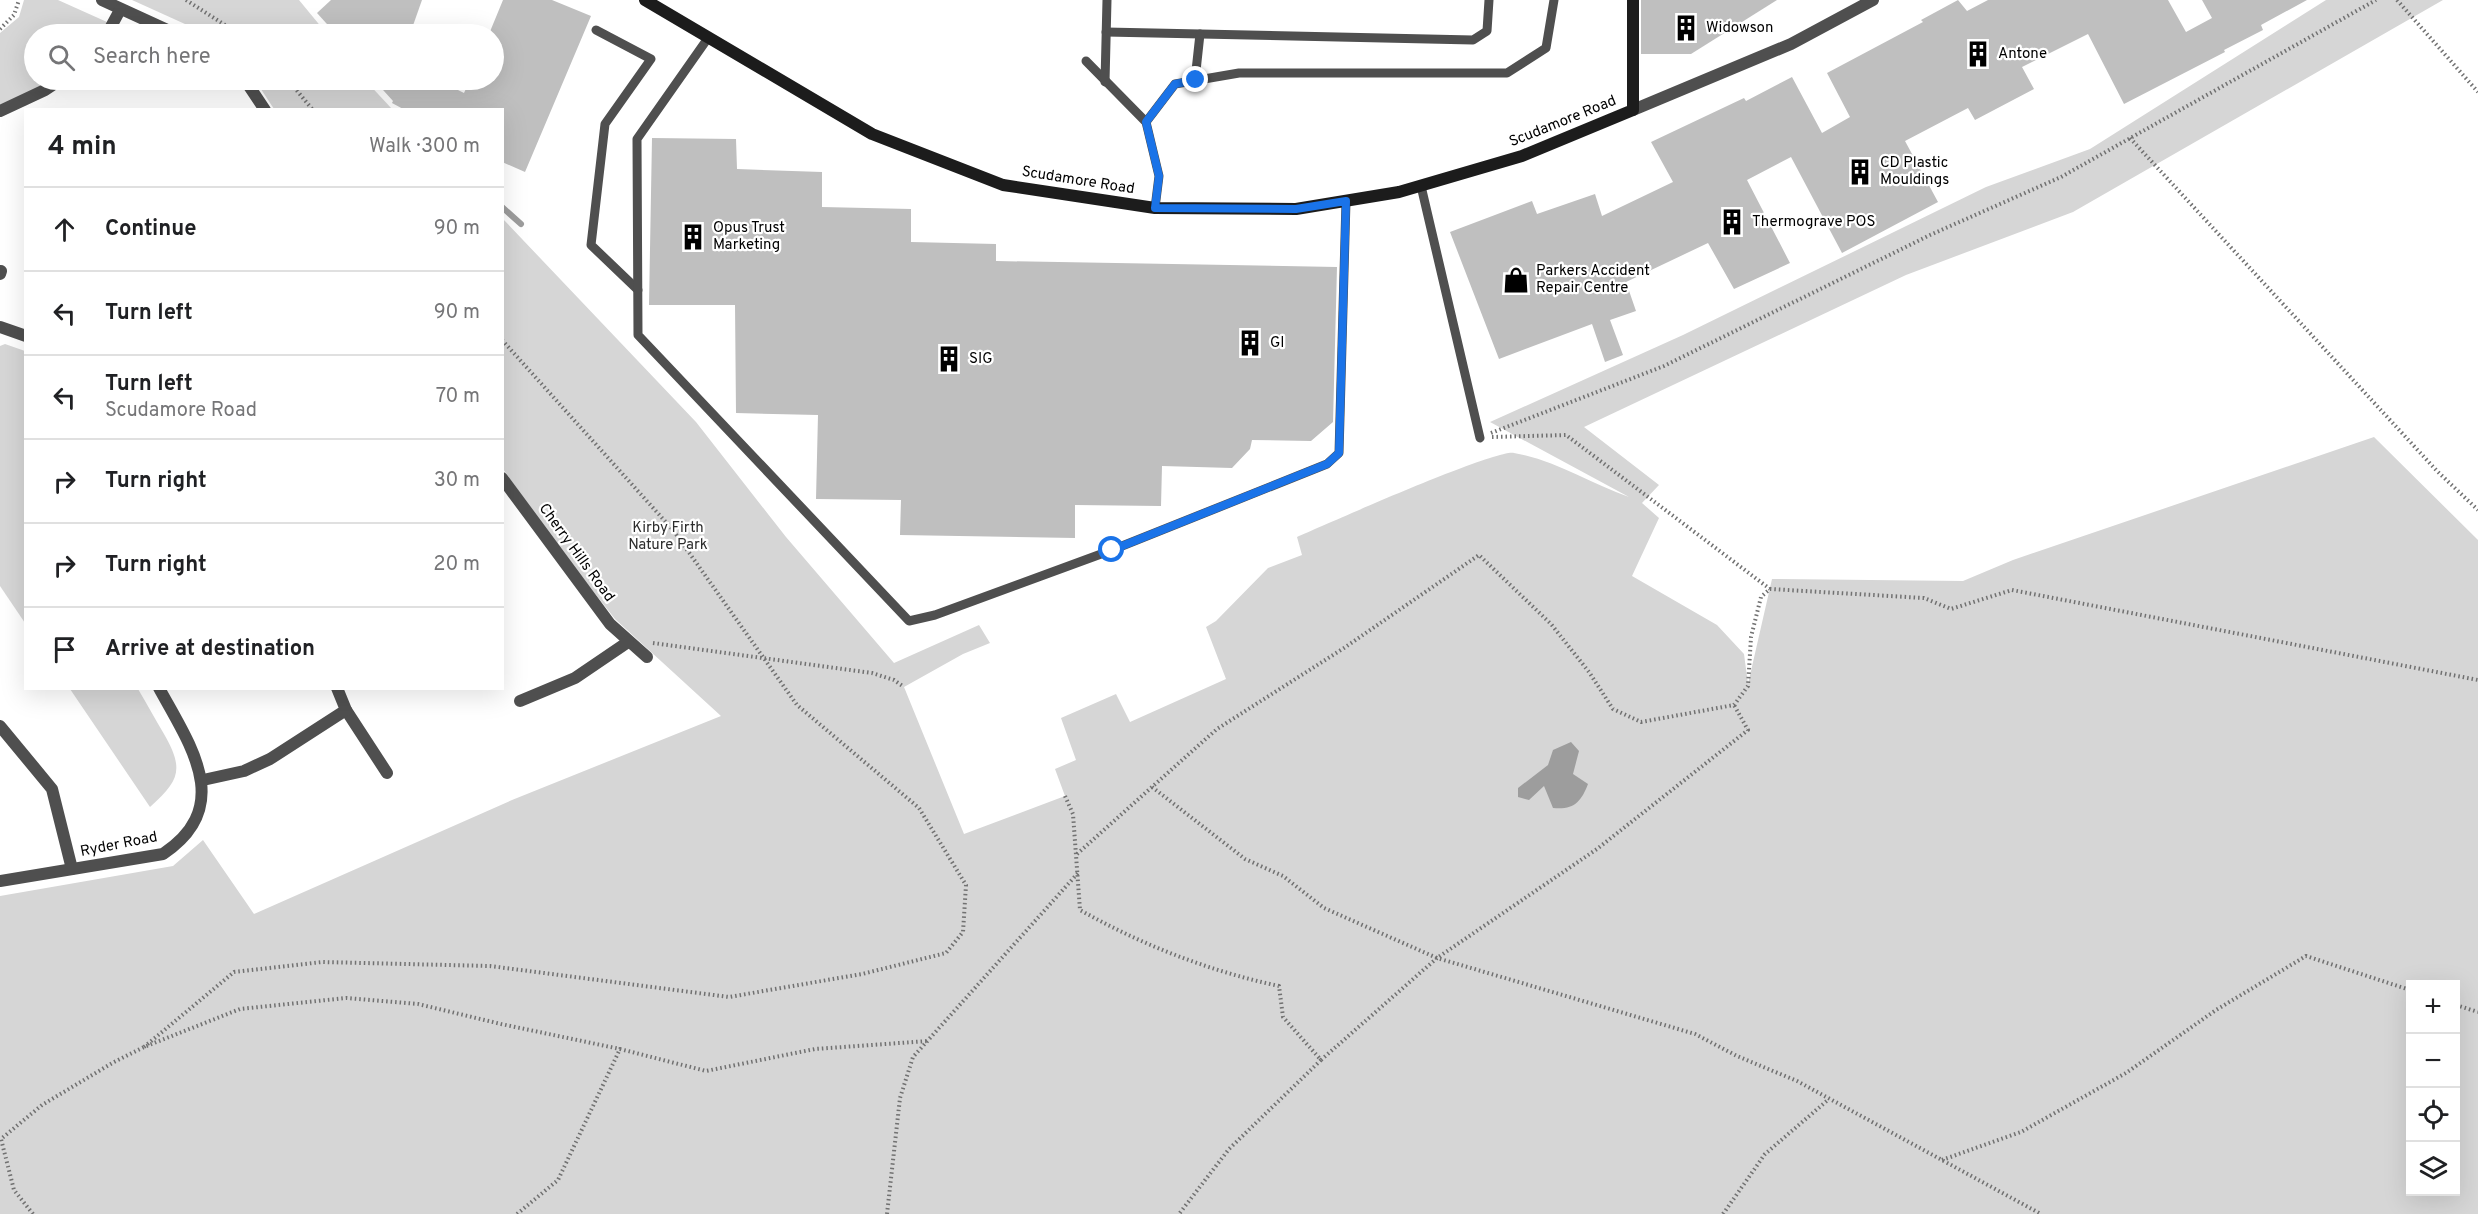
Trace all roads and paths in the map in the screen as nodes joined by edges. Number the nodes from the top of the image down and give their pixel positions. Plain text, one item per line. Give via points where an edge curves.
1 (19, 0) edge
2 (102, 0) edge
3 (186, 0) edge
4 (645, 0) edge
5 (1107, 0) edge
6 (1489, 0) edge
7 (1554, 0) edge
8 (1634, 0) edge
9 (1874, 0) edge
10 (2376, 0) edge
11 (2397, 0) edge
12 (120, 10) junction
13 (112, 24) edge
14 (153, 24) edge
15 (223, 24) edge
16 (0, 29) edge
17 (596, 30) dead end
18 (1106, 32) junction
19 (1200, 34) junction
20 (708, 38) junction
21 (1086, 61) dead end
22 (1196, 80) junction
23 (1105, 82) junction
24 (45, 90) edge
25 (252, 90) edge
26 (296, 90) edge
27 (2478, 92) edge
28 (264, 108) edge
29 (311, 108) edge
30 (1633, 110) junction
31 (0, 111) edge
32 (1146, 122) junction
33 (2130, 138) junction
34 (1421, 186) junction
35 (1346, 201) junction
36 (1155, 208) junction
37 (638, 290) junction
38 (0, 327) edge
39 (24, 335) edge
40 (504, 342) edge
41 (1479, 438) junction
42 (504, 481) edge
43 (2478, 510) edge
44 (1770, 589) junction
45 (628, 642) junction
46 (644, 655) joint
47 (763, 657) junction
48 (2478, 680) edge
49 (904, 687) dead end
50 (160, 690) edge
51 (338, 690) edge
52 (520, 701) dead end
53 (1734, 705) junction
54 (346, 710) junction
55 (0, 726) edge
56 (387, 773) dead end
57 (203, 780) junction
58 (1152, 787) junction
59 (1065, 796) dead end
60 (1077, 854) junction
61 (72, 869) junction
62 (1079, 872) junction
63 (0, 881) edge
64 (1437, 958) junction
65 (2406, 989) edge
66 (2460, 1006) edge
67 (2478, 1012) edge
68 (928, 1041) junction
69 (144, 1047) junction
70 (620, 1048) junction
71 (1321, 1060) junction
72 (1829, 1099) junction
73 (1942, 1160) junction
74 (33, 1214) edge
75 (517, 1214) edge
76 (887, 1214) edge
77 (1179, 1214) edge
78 (1723, 1214) edge
79 (2042, 1214) edge

1 - 16 path via 14,15
2 - 12 street
3 - 15 path
4 - 20 street, Scudamore Road
5 - 18 lane
6 - 19 lane via 1487,31 1473,40
7 - 22 lane via 1546,48 1507,73 1239,73
8 - 30 street
9 - 30 street, Scudamore Road via 1791,44
10 - 33 path
11 - 27 path
12 - 13 street
12 - 14 street
17 - 37 lane via 651,59 605,124 591,245
18 - 19 lane
18 - 23 lane
19 - 22 lane
20 - 36 street, Scudamore Road via 872,134 1003,185
20 - 37 lane via 637,139
21 - 23 lane
22 - 32 lane via 1175,84
23 - 32 lane
24 - 31 street
25 - 28 street
26 - 29 path
30 - 34 street, Scudamore Road via 1522,156
32 - 36 lane via 1159,176
33 - 41 path via 2061,177 1930,235 1664,366
33 - 43 path via 2437,471
34 - 35 street, Scudamore Road
34 - 41 lane
35 - 36 street, Scudamore Road via 1296,209
35 - 37 lane via 1339,453 1327,464 1112,550 909,621 638,335
38 - 39 street
40 - 47 path via 673,530
41 - 44 path via 1566,435
42 - 45 street, Cherry Hills Road via 610,624
44 - 48 path via 1924,598 1951,609 2013,590
44 - 53 path via 1761,597 1751,637 1748,686
45 - 46 street, Cherry Hills Road
45 - 52 street via 574,678
46 - 47 path via 651,643
47 - 49 path via 872,673
47 - 69 path via 797,705 919,808 966,885 963,932 946,953 862,974 729,997 490,966 322,962 234,972
50 - 57 street, Ryder Road via 196,756
51 - 54 street
53 - 58 path via 1641,722 1613,709 1551,624 1479,555 1217,729
53 - 64 path via 1748,730 1597,849
54 - 56 street
54 - 57 street via 270,759 244,771
55 - 61 street via 52,789
57 - 61 street, Ryder Road via 197,816 177,844 163,854
58 - 60 path
58 - 64 path via 1245,859 1283,876 1324,908
59 - 60 path via 1073,814
60 - 62 path
61 - 63 street, Ryder Road
62 - 68 path
62 - 71 path via 1080,910 1126,936 1221,972 1279,986 1283,1017
64 - 71 path
64 - 72 path via 1695,1034
65 - 73 path via 2306,956 2216,1010 2126,1073 2022,1132
66 - 67 path
68 - 70 path via 815,1049 706,1071
68 - 76 path via 913,1057 900,1098
69 - 70 path via 240,1010 346,998 418,1004
69 - 74 path via 42,1105 1,1139 14,1190
70 - 75 path via 558,1180
71 - 77 path via 1229,1149
72 - 73 path
72 - 78 path via 1765,1154
73 - 79 path

